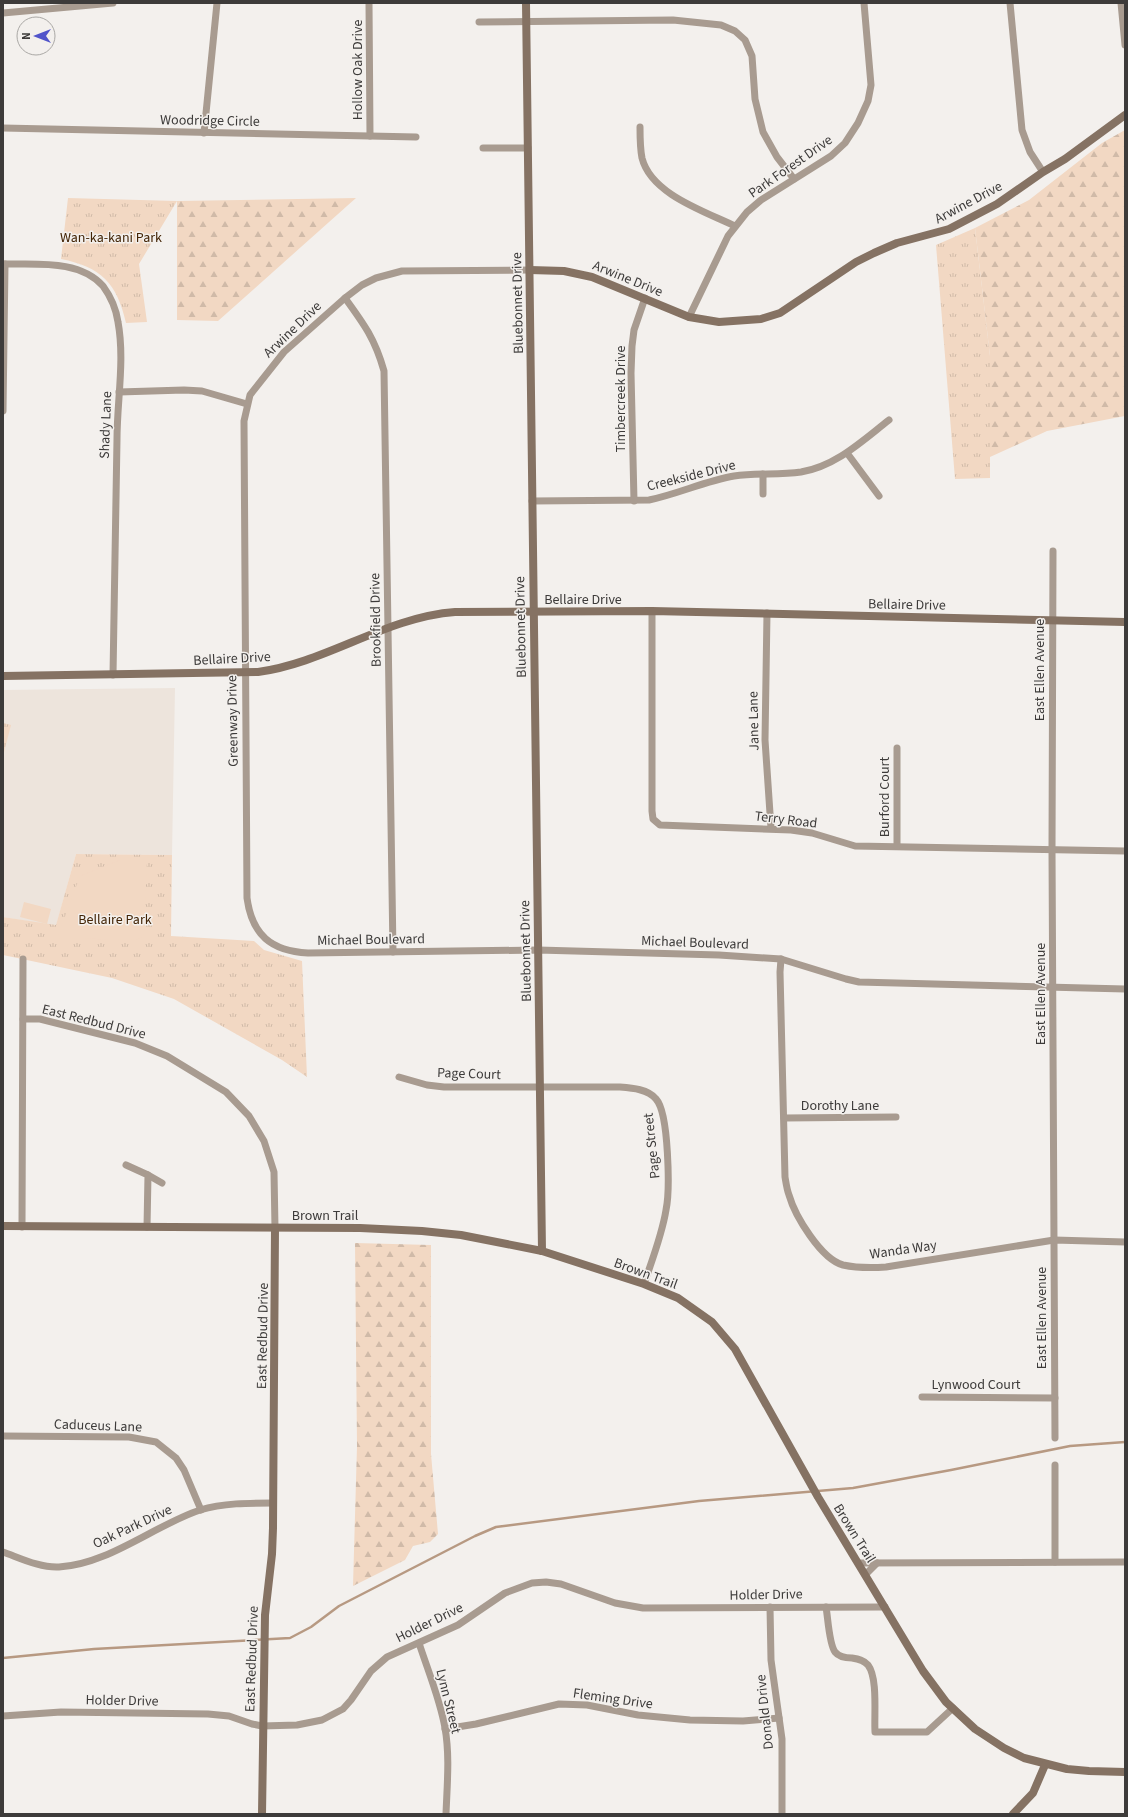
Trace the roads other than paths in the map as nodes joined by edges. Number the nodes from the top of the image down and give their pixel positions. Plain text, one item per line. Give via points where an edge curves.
1 (113, 3) edge
2 (218, 3) edge
3 (369, 3) edge
4 (526, 3) edge
5 (864, 3) edge
6 (1010, 3) edge
7 (1121, 3) edge
8 (3, 13) edge
9 (478, 22) dead end
10 (526, 22) junction
11 (1125, 45) edge
12 (1125, 115) edge
13 (640, 127) dead end
14 (3, 128) edge
15 (204, 133) junction
16 (370, 136) junction
17 (416, 137) dead end
18 (483, 148) dead end
19 (528, 148) junction
20 (1043, 172) junction
21 (794, 179) junction
22 (735, 226) junction
23 (4, 264) edge
24 (530, 270) junction
25 (345, 298) junction
26 (645, 298) junction
27 (689, 317) junction
28 (118, 392) junction
29 (247, 404) junction
30 (3, 411) edge
31 (889, 420) dead end
32 (847, 454) junction
33 (763, 474) junction
34 (763, 494) dead end
35 (879, 496) dead end
36 (634, 500) junction
37 (532, 501) junction
38 (1053, 551) dead end
39 (652, 611) junction
40 (533, 612) junction
41 (767, 614) junction
42 (1052, 620) junction
43 (1125, 622) edge
44 (388, 629) junction
45 (245, 673) junction
46 (113, 675) junction
47 (3, 676) edge
48 (897, 748) dead end
49 (771, 828) junction
50 (897, 846) junction
51 (1052, 850) junction
52 (1125, 851) edge
53 (265, 938) joint
54 (538, 950) junction
55 (393, 952) junction
56 (23, 959) dead end
57 (781, 959) junction
58 (1053, 986) junction
59 (1125, 989) edge
60 (23, 1019) junction
61 (399, 1077) dead end
62 (539, 1087) junction
63 (784, 1118) junction
64 (896, 1118) dead end
65 (126, 1165) dead end
66 (148, 1175) junction
67 (162, 1183) dead end
68 (3, 1226) edge
69 (22, 1227) junction
70 (147, 1227) junction
71 (275, 1228) junction
72 (1054, 1240) junction
73 (1125, 1242) edge
74 (542, 1251) junction
75 (644, 1284) junction
76 (922, 1397) dead end
77 (1055, 1398) junction
78 (3, 1436) edge
79 (1055, 1438) dead end
80 (1055, 1465) dead end
81 (273, 1503) junction
82 (201, 1510) junction
83 (3, 1552) edge
84 (1055, 1562) junction
85 (1125, 1562) edge
86 (859, 1563) junction
87 (877, 1563) junction
88 (866, 1574) junction
89 (770, 1607) junction
90 (826, 1607) junction
91 (885, 1607) junction
92 (419, 1643) junction
93 (953, 1708) junction
94 (3, 1716) edge
95 (779, 1718) junction
96 (262, 1726) junction
97 (445, 1729) junction
98 (1045, 1764) junction
99 (1125, 1772) edge
100 (262, 1814) edge
101 (446, 1814) edge
102 (782, 1814) edge
103 (1013, 1814) edge

1 - 8 street
2 - 15 street
3 - 16 street, Hollow Oak Drive
4 - 10 street, Bluebonnet Drive
5 - 21 street, Park Forest Drive via 871,85 868,101 845,143 831,156
6 - 20 street via 1022,130 1030,152
7 - 11 street
9 - 10 street
10 - 19 street, Bluebonnet Drive
10 - 21 street via 673,20 721,25 735,31 745,40 750,51 754,68 755,100 763,132 777,157
12 - 20 street, Arwine Drive
13 - 22 street via 642,159 649,175 656,183 666,192
14 - 15 street, Woodridge Circle
15 - 16 street, Woodridge Circle
16 - 17 street, Woodridge Circle
18 - 19 street
19 - 24 street, Bluebonnet Drive
20 - 27 street, Arwine Drive via 997,204 955,226 933,235 897,243 856,262 780,313 738,322
21 - 22 street, Park Forest Drive via 761,200
22 - 27 street, Park Forest Drive
23 - 28 street, Shady Lane via 78,269 102,286 114,305 118,322
23 - 30 street
24 - 25 street, Arwine Drive via 402,271 376,278
24 - 26 street, Arwine Drive via 581,274
24 - 37 street, Bluebonnet Drive
25 - 29 street, Arwine Drive via 284,352 259,381
25 - 44 street, Brookfield Drive via 374,342 384,371
26 - 27 street, Arwine Drive
26 - 36 street, Timbercreek Drive via 634,330 632,346
28 - 29 street via 202,391
28 - 46 street, Shady Lane
29 - 45 street, Greenway Drive via 244,421
31 - 32 street, Creekside Drive
32 - 33 street, Creekside Drive via 802,472
32 - 35 street
33 - 34 street
33 - 36 street, Creekside Drive via 710,481 663,497
36 - 37 street, Creekside Drive
37 - 40 street, Bluebonnet Drive
38 - 42 street, East Ellen Avenue
39 - 40 street, Bellaire Drive
39 - 41 street, Bellaire Drive
39 - 49 street, Terry Road via 653,819 660,825
40 - 44 street, Bellaire Drive via 439,614 410,620
40 - 54 street, Bluebonnet Drive
41 - 42 street, Bellaire Drive
41 - 49 street, Jane Lane via 765,740
42 - 43 street, Bellaire Drive
42 - 51 street, East Ellen Avenue
44 - 45 street, Bellaire Drive via 283,668
44 - 55 street, Brookfield Drive
45 - 46 street, Bellaire Drive
45 - 53 street, Greenway Drive via 247,898 252,922
46 - 47 street, Bellaire Drive
48 - 50 street, Burford Court
49 - 50 street, Terry Road via 812,833 855,846
50 - 51 street, Terry Road
51 - 52 street, Terry Road
51 - 58 street, East Ellen Avenue
53 - 55 street, Michael Boulevard via 280,948 296,952
54 - 55 street, Michael Boulevard
54 - 57 street, Michael Boulevard
54 - 62 street, Bluebonnet Drive
56 - 60 street
57 - 58 street, Michael Boulevard via 859,982
57 - 63 street, Wanda Way
58 - 59 street, Michael Boulevard
58 - 72 street, East Ellen Avenue
60 - 69 street
60 - 71 street, East Redbud Drive via 40,1019 143,1046 181,1064 226,1092 249,1116 264,1141 274,1172
61 - 62 street, Page Court via 444,1087
62 - 74 street, Bluebonnet Drive
62 - 75 street, Page Street via 634,1088 650,1093 658,1101 665,1129 668,1194 666,1211
63 - 64 street, Dorothy Lane
63 - 72 street, Wanda Way via 785,1177 788,1196 802,1223 823,1252 842,1265 886,1267
65 - 66 street
66 - 67 street
66 - 70 street
68 - 69 street, Brown Trail
69 - 70 street, Brown Trail
70 - 71 street, Brown Trail
71 - 74 street, Brown Trail via 422,1231 461,1235
71 - 81 street, East Redbud Drive
72 - 73 street, Wanda Way
72 - 77 street, East Ellen Avenue
74 - 75 street, Brown Trail
75 - 86 street, Brown Trail via 678,1298 712,1322 735,1349 810,1484
76 - 77 street, Lynwood Court
77 - 79 street, East Ellen Avenue
78 - 82 street, Caduceus Lane via 129,1437 156,1442 176,1458 184,1470
80 - 84 street
81 - 82 street, Oak Park Drive via 243,1503
81 - 96 street, East Redbud Drive via 272,1554 264,1630
82 - 83 street, Oak Park Drive via 103,1555 74,1565 47,1566
84 - 85 street
84 - 87 street
86 - 87 street
86 - 88 street, Brown Trail
87 - 88 street
88 - 91 street, Brown Trail
89 - 90 street, Holder Drive
89 - 92 street, Holder Drive via 643,1608 615,1603 561,1584 532,1583 505,1593 458,1625
89 - 95 street, Donald Drive via 771,1660
90 - 91 street, Holder Drive
90 - 93 street via 835,1652 842,1657 860,1659 872,1670 874,1732 927,1732
91 - 93 street, Brown Trail via 923,1672
92 - 96 street, Holder Drive via 387,1657 371,1671 351,1700 335,1714 310,1723
92 - 97 street, Lynn Street
93 - 98 street, Brown Trail via 975,1729 1004,1748 1024,1758
94 - 96 street, Holder Drive via 61,1712 208,1714 229,1716
95 - 97 street, Fleming Drive via 736,1721 676,1719 587,1705 559,1704
95 - 102 street, Donald Drive via 782,1739
96 - 100 street, East Redbud Drive
97 - 101 street, Lynn Street
98 - 99 street, Brown Trail via 1089,1772
98 - 103 street via 1033,1793

